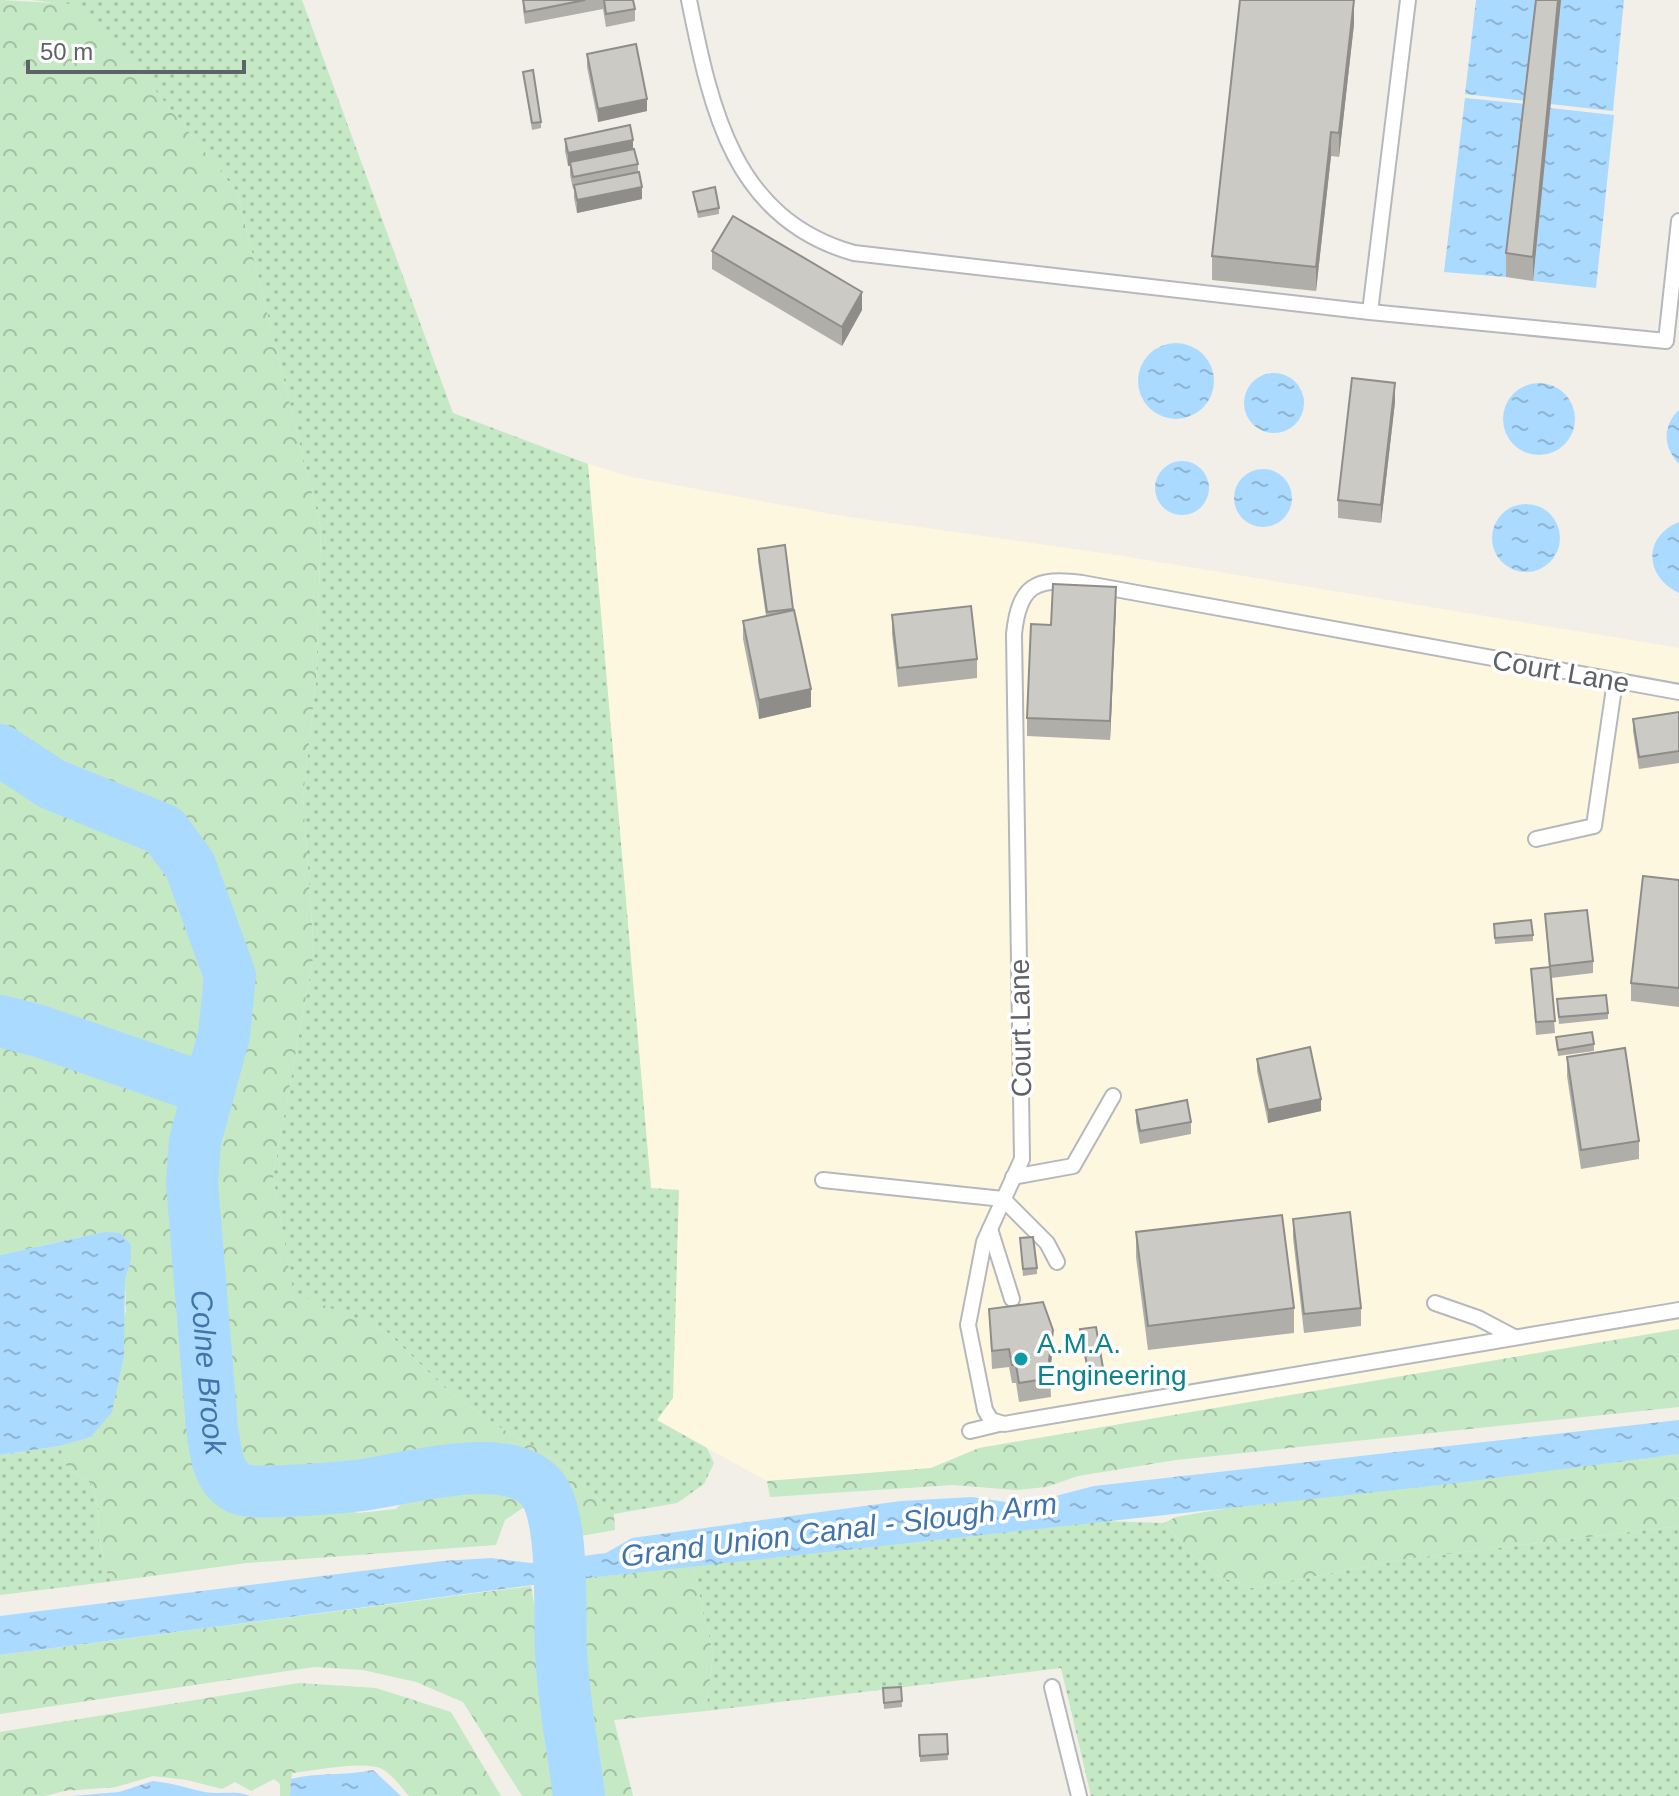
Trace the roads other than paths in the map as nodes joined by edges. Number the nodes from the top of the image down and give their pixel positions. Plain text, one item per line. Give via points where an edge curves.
1 (689, 0) edge
2 (1408, 0) edge
3 (1679, 221) edge
4 (1370, 312) junction
5 (1672, 342) edge
6 (1615, 681) junction
7 (1679, 692) edge
8 (1536, 839) dead end
9 (1113, 1096) dead end
10 (1013, 1177) junction
11 (823, 1180) dead end
12 (1003, 1199) junction
13 (990, 1229) junction
14 (1057, 1262) dead end
15 (1012, 1299) dead end
16 (1435, 1303) dead end
17 (1679, 1310) edge
18 (1514, 1337) junction
19 (999, 1424) junction
20 (970, 1431) dead end
21 (1052, 1687) dead end
22 (1079, 1796) edge

1 - 4 lane via 718,115 753,187 780,217 831,247
2 - 4 lane
3 - 5 lane
4 - 5 lane
6 - 7 lane, Court Lane
6 - 8 lane via 1594,826
6 - 10 lane, Court Lane via 1082,583 1047,581 1026,593 1016,612 1014,634 1022,1159
9 - 10 lane via 1073,1166
10 - 12 lane, Court Lane
11 - 12 lane
12 - 13 lane, Court Lane
12 - 14 lane via 1047,1243
13 - 15 lane
13 - 19 lane, Court Lane via 968,1325 985,1410
16 - 18 lane
17 - 18 lane
18 - 19 lane
19 - 20 lane
21 - 22 lane

